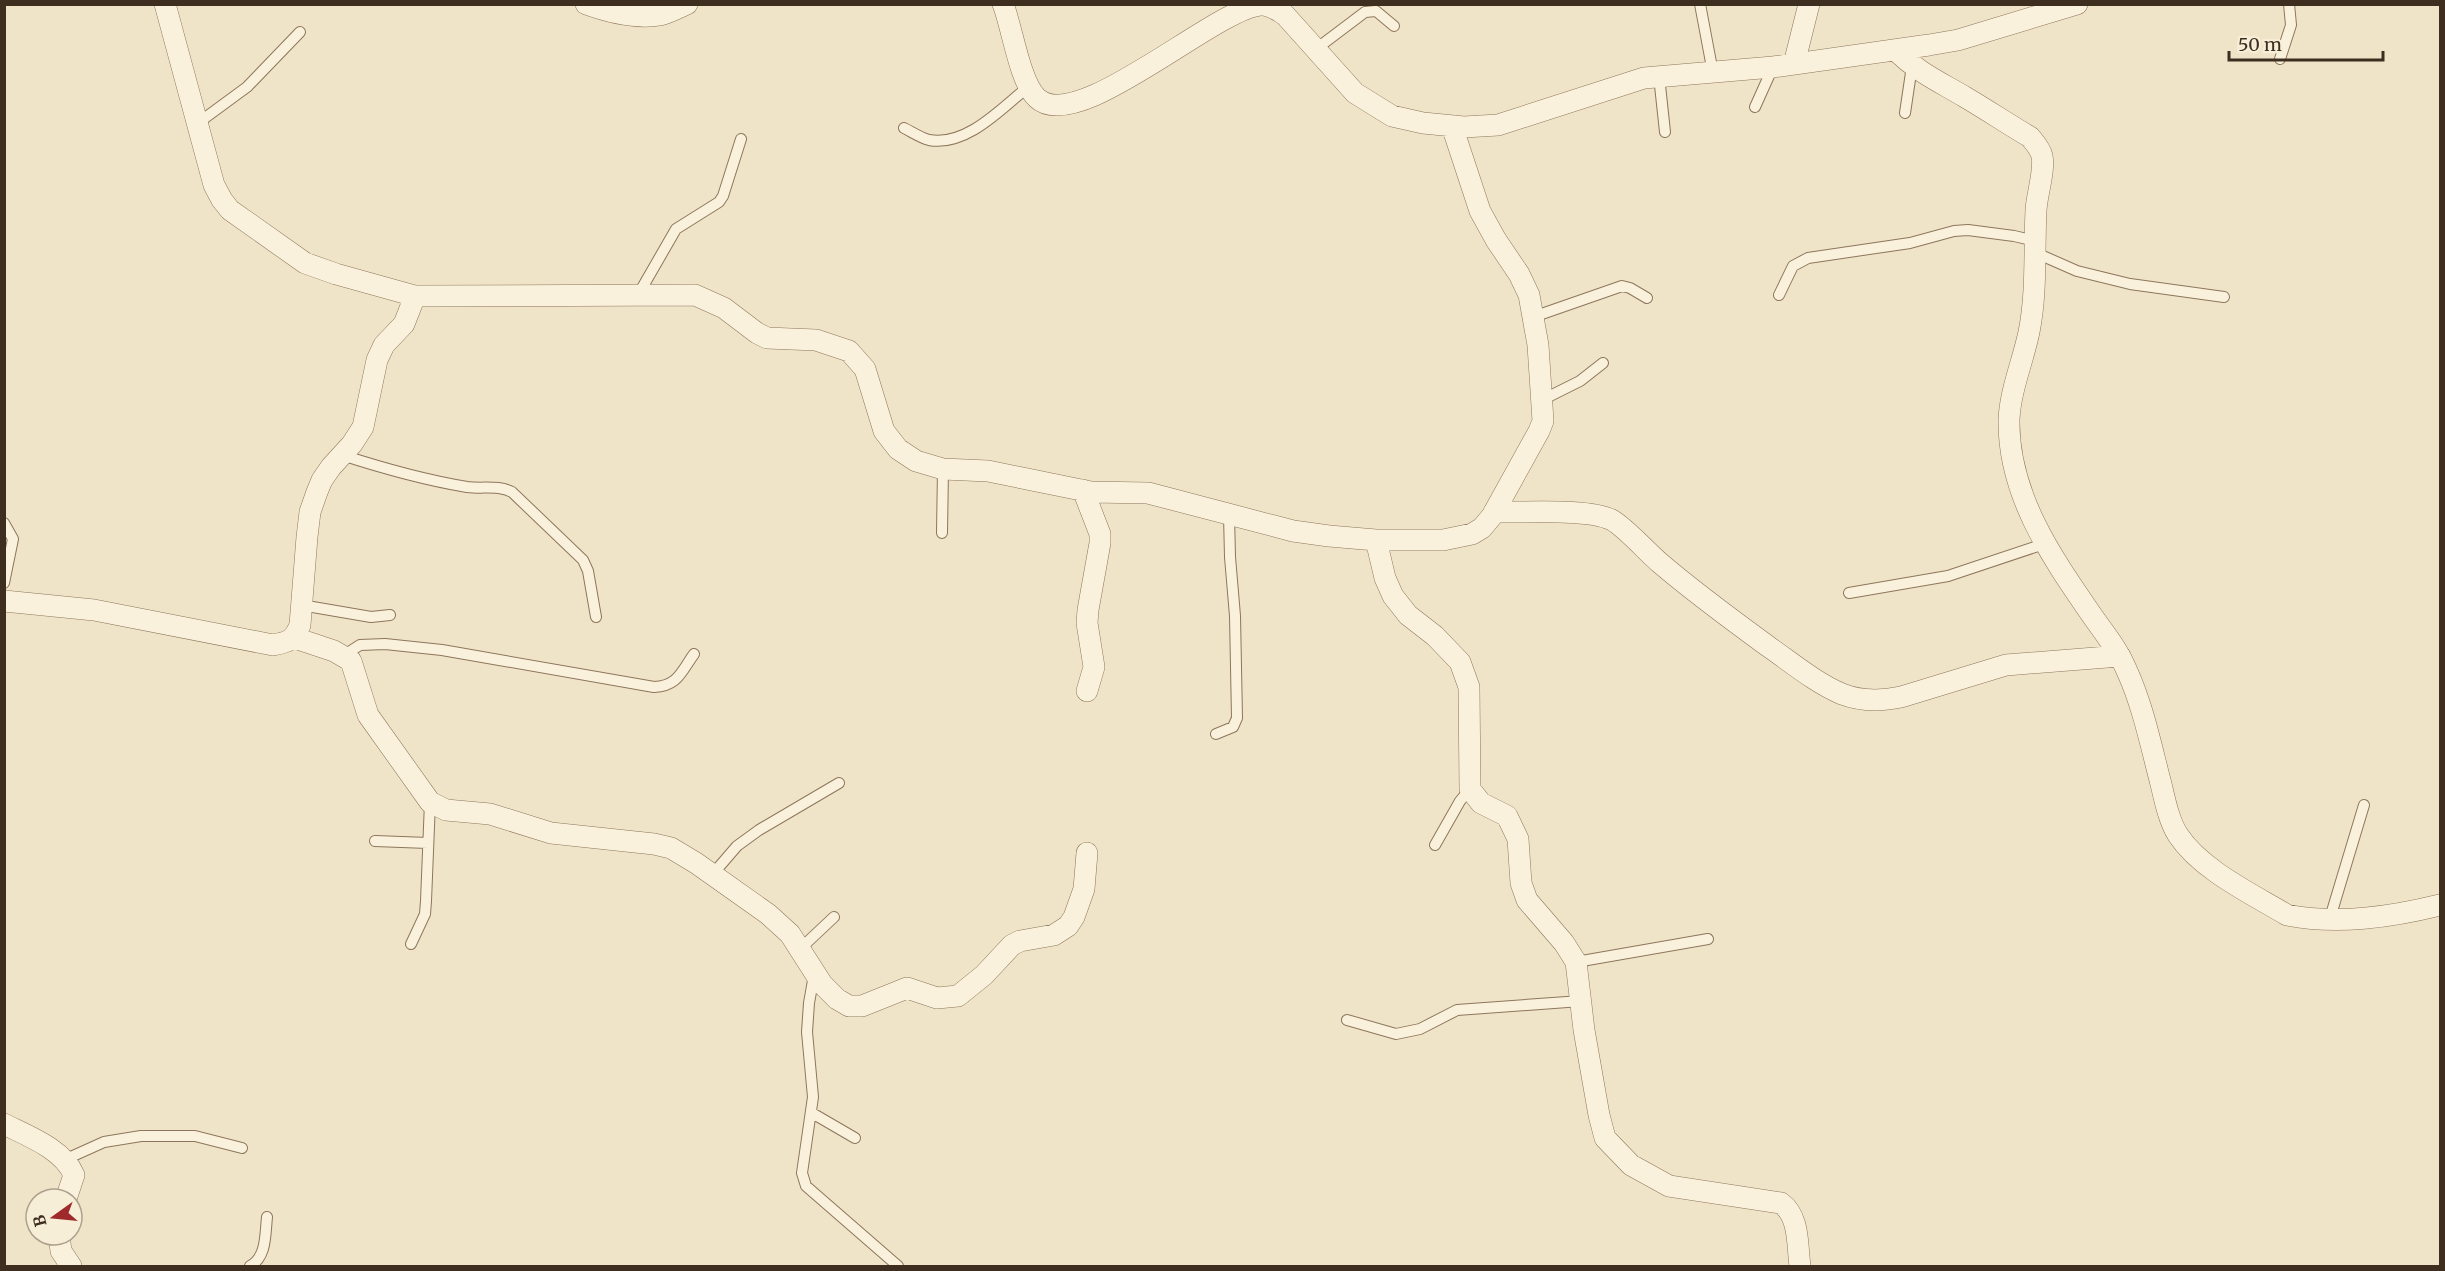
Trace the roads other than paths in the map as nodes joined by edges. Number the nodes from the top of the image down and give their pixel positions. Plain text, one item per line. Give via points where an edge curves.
1 (165, 4) edge
2 (586, 4) edge
3 (687, 4) edge
4 (1003, 4) edge
5 (1700, 4) edge
6 (1809, 4) edge
7 (2077, 4) edge
8 (2289, 4) edge
9 (1275, 6) edge
10 (1394, 26) dead end
11 (300, 32) dead end
12 (1316, 49) junction
13 (1895, 50) junction
14 (2280, 59) dead end
15 (1794, 64) junction
16 (1912, 66) junction
17 (1773, 67) junction
18 (1713, 73) junction
19 (1659, 76) junction
20 (1029, 86) junction
21 (1755, 107) dead end
22 (1905, 113) dead end
23 (198, 123) junction
24 (1452, 126) junction
25 (904, 128) dead end
26 (1665, 132) dead end
27 (741, 139) dead end
28 (2036, 247) junction
29 (638, 295) junction
30 (1779, 295) dead end
31 (415, 296) junction
32 (2224, 297) dead end
33 (1647, 298) dead end
34 (1533, 317) junction
35 (1603, 363) dead end
36 (1542, 400) junction
37 (342, 455) junction
38 (943, 469) junction
39 (1083, 490) junction
40 (1494, 512) junction
41 (1229, 515) junction
42 (4, 523) edge
43 (942, 533) dead end
44 (1376, 540) junction
45 (2044, 544) junction
46 (4, 583) edge
47 (1849, 593) dead end
48 (4, 601) edge
49 (302, 605) junction
50 (390, 615) dead end
51 (596, 617) dead end
52 (295, 638) junction
53 (694, 654) dead end
54 (343, 656) junction
55 (2120, 656) junction
56 (1088, 691) dead end
57 (1216, 734) dead end
58 (839, 783) dead end
59 (1470, 789) junction
60 (430, 802) junction
61 (2364, 805) dead end
62 (375, 841) dead end
63 (428, 843) junction
64 (1435, 845) dead end
65 (1087, 853) dead end
66 (712, 875) junction
67 (2440, 905) edge
68 (834, 917) dead end
69 (2330, 918) junction
70 (1708, 939) dead end
71 (411, 944) dead end
72 (800, 949) junction
73 (1576, 962) junction
74 (814, 971) junction
75 (1581, 1000) junction
76 (1347, 1020) dead end
77 (812, 1113) junction
78 (4, 1124) edge
79 (855, 1138) dead end
80 (242, 1148) dead end
81 (64, 1161) junction
82 (70, 1187) edge
83 (267, 1217) dead end
84 (60, 1247) edge
85 (71, 1266) edge
86 (250, 1266) edge
87 (898, 1266) edge
88 (1800, 1266) edge

1 - 23 street
2 - 3 street via 631,15 660,15
4 - 20 street
5 - 18 lane
6 - 15 street
7 - 13 street via 1958,40
8 - 14 lane via 2291,25
9 - 12 street
9 - 20 street via 1246,8 1230,15 1152,66 1087,99 1048,105 1036,98
10 - 12 lane via 1376,11 1368,11
11 - 23 lane via 247,87
12 - 24 street via 1355,93 1392,116
13 - 15 street
13 - 16 street
15 - 17 street
16 - 22 lane
16 - 28 street via 2030,137 2038,146 2043,157
17 - 18 street
17 - 21 lane
18 - 19 street
19 - 24 street via 1498,125
19 - 26 lane
20 - 25 lane via 972,131 959,136 931,140
23 - 31 street via 214,185 231,210 305,263
24 - 34 street via 1480,211 1519,274
27 - 29 lane via 723,196 676,229
28 - 30 lane via 1968,230 1808,258 1793,266
28 - 32 lane via 2077,271 2130,284
28 - 45 street via 2030,329 2009,420 2021,492
29 - 31 street
29 - 38 street via 695,295 724,308 766,338 816,340 849,351 865,369 884,431 898,449 916,461
31 - 37 street via 404,324 380,353 363,427
33 - 34 lane via 1622,286
34 - 36 street
35 - 36 lane via 1580,381
36 - 40 street via 1543,421 1539,431
37 - 49 street via 321,480 310,512
37 - 51 lane via 394,471 512,492 583,560
38 - 39 street via 988,471
38 - 43 lane
39 - 41 street via 1148,493
39 - 56 street via 1100,534 1088,610 1094,668
40 - 44 street via 1472,534 1443,540
40 - 55 street via 1586,515 1613,520 1694,591 1803,671 1844,694 1862,699 1901,697 2006,665
41 - 44 street via 1293,531
41 - 57 lane via 1237,718 1233,727
42 - 46 lane via 13,539
44 - 59 street via 1384,578 1393,596 1408,615 1453,653 1466,675
45 - 47 lane via 1938,578
45 - 55 street
48 - 52 street via 94,609 273,645
49 - 50 lane via 371,617
49 - 52 street
52 - 54 street
53 - 54 lane via 675,682 654,687 442,650 385,644 360,645
54 - 60 street via 355,671 368,715
55 - 69 street via 2137,694 2170,817 2188,849 2203,863 2287,915
58 - 66 lane via 759,830 737,846
59 - 64 lane
59 - 73 street via 1481,803 1507,816 1518,839 1521,883 1527,900
60 - 63 lane
60 - 66 street via 446,810 490,814 550,833 662,846
61 - 69 lane
62 - 63 lane
63 - 71 lane via 424,915
65 - 74 street via 1084,889 1068,926 1054,935 1012,945 958,996 938,998 907,988 862,1006 849,1006 837,999
66 - 72 street via 768,914
67 - 69 street via 2361,919
68 - 72 lane
70 - 73 lane
72 - 74 street
73 - 75 street
74 - 77 lane via 807,1025
75 - 76 lane via 1457,1010 1404,1034
75 - 88 street via 1605,1138 1631,1165 1670,1186 1781,1203 1790,1209 1795,1225
77 - 79 lane
77 - 87 lane via 802,1173 806,1186
78 - 81 street
80 - 81 lane via 195,1136 141,1136 104,1142
81 - 82 street via 74,1175
83 - 86 lane via 262,1254
84 - 85 street

